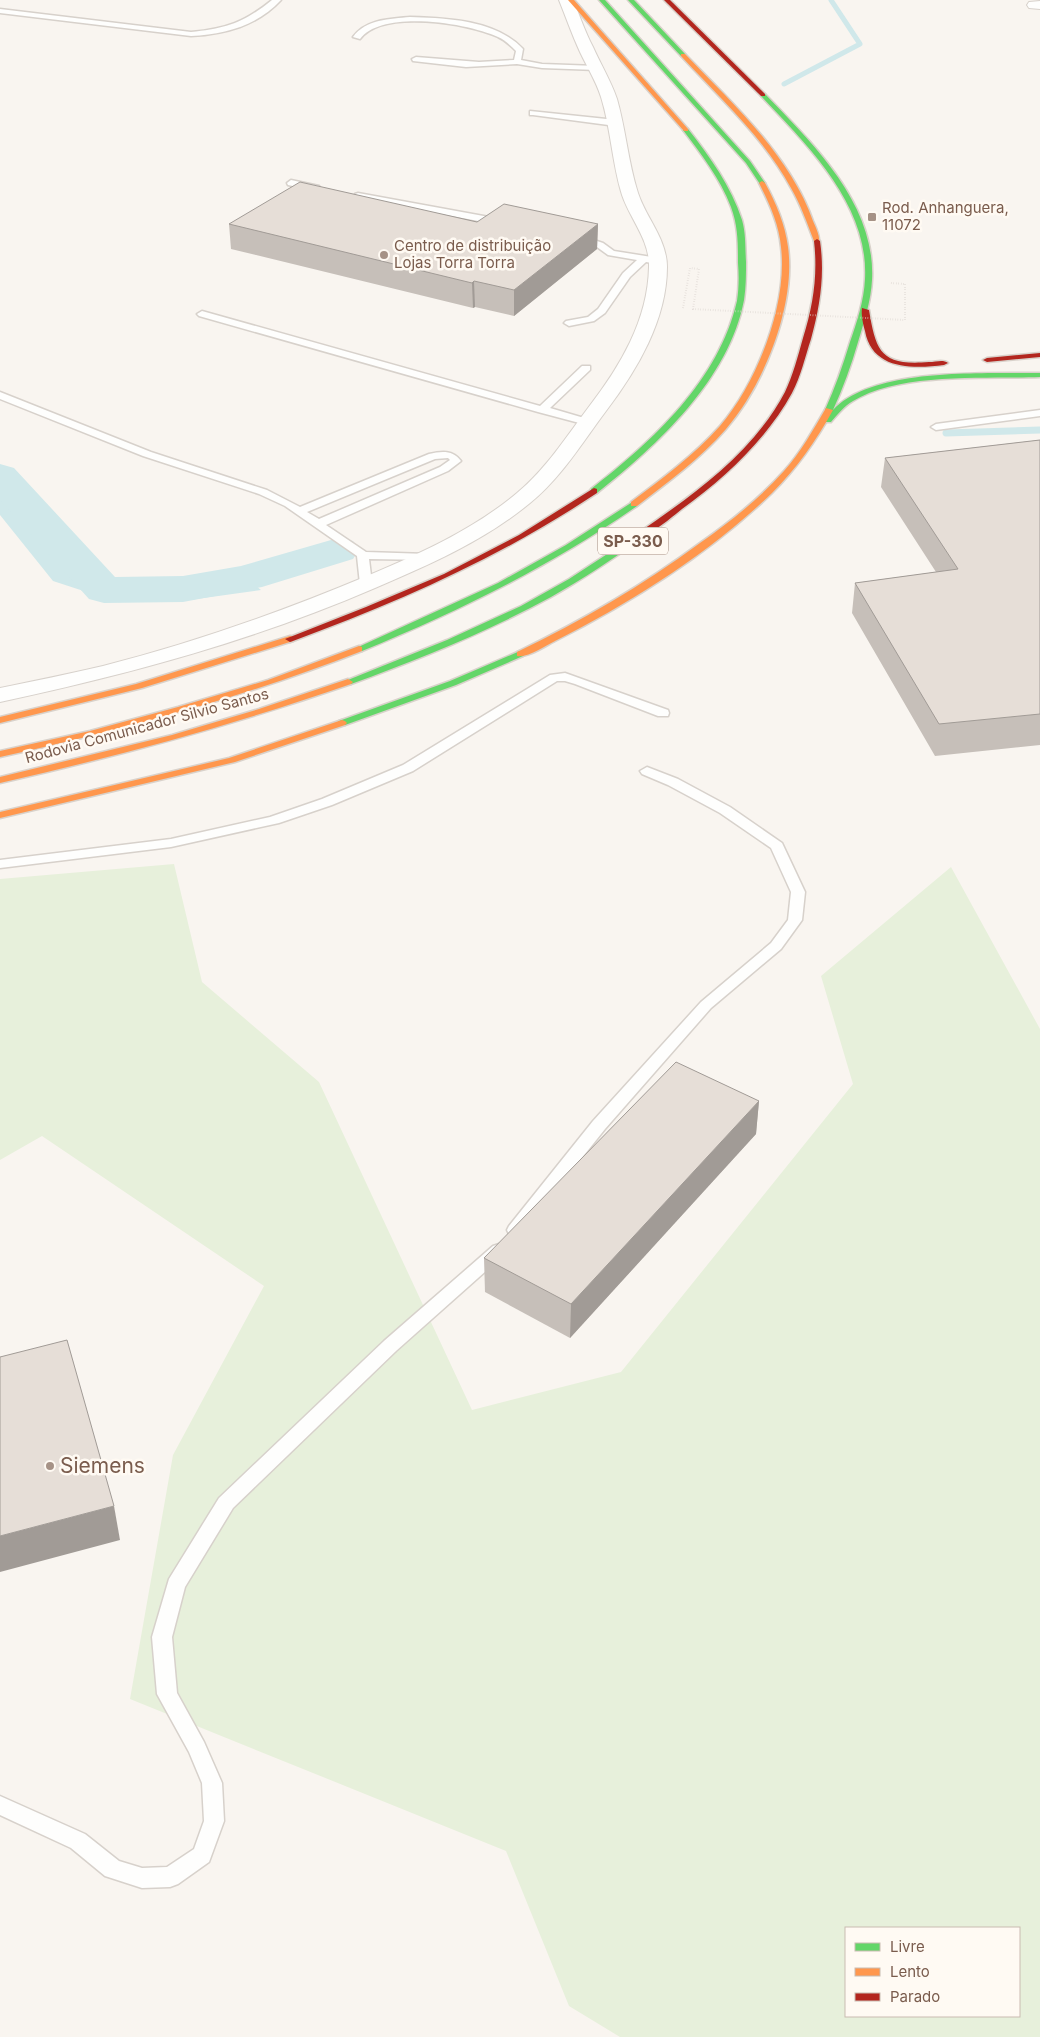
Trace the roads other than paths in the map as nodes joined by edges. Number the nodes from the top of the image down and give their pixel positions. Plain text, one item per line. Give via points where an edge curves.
1 (277, 0) edge
2 (566, 0) edge
3 (571, 0) edge
4 (602, 0) edge
5 (631, 0) edge
6 (667, 0) edge
7 (0, 11) edge
8 (356, 37) dead end
9 (416, 59) dead end
10 (517, 62) junction
11 (597, 68) junction
12 (533, 113) dead end
13 (616, 123) junction
14 (291, 183) dead end
15 (330, 190) edge
16 (349, 194) edge
17 (514, 225) edge
18 (570, 236) edge
19 (651, 260) junction
20 (865, 308) junction
21 (202, 314) dead end
22 (569, 323) dead end
23 (1040, 355) edge
24 (979, 360) dead end
25 (959, 362) dead end
26 (586, 368) dead end
27 (1040, 375) edge
28 (0, 395) edge
29 (542, 410) junction
30 (1040, 413) edge
31 (587, 422) junction
32 (936, 427) dead end
33 (820, 429) junction
34 (299, 511) junction
35 (318, 524) junction
36 (363, 554) junction
37 (428, 556) junction
38 (366, 584) junction
39 (0, 695) edge
40 (663, 713) dead end
41 (0, 720) edge
42 (0, 754) edge
43 (647, 770) dead end
44 (0, 780) edge
45 (0, 815) edge
46 (0, 864) edge
47 (0, 1805) edge

1 - 7 lane via 240,27 190,34
2 - 11 street
3 - 41 main road via 690,135 720,177 738,219 743,238 742,293 722,350 698,391 660,436 596,491 487,559 318,630 180,675
4 - 42 main road, Rodovia Comunicador Silvio Santos / SP-330 via 748,162 781,222 787,276 776,326 753,380 732,416 651,493 596,532 469,602 374,644 273,681 128,725
5 - 44 main road, Rodovia Comunicador Silvio Santos / SP-330 via 778,161 796,186 813,224 819,264 816,307 798,370 784,398 757,435 682,507 599,565 531,604 455,639 347,684 239,720
6 - 20 main road via 786,117 829,169 852,204 867,252 870,282
8 - 10 lane via 366,28 385,22 422,20 464,24 494,32 511,41 520,51
9 - 10 lane via 474,66
10 - 11 lane
11 - 13 street
12 - 13 lane
13 - 19 street via 632,200 656,248
14 - 15 lane
16 - 17 lane
18 - 19 lane via 600,245 611,253
19 - 22 lane via 626,275 602,311 591,319
19 - 31 street via 658,268 652,306 641,342 613,389
20 - 25 main road via 871,341 884,358 911,365
20 - 33 main road via 845,372
21 - 29 lane
23 - 24 main road
26 - 29 lane
27 - 33 main road via 926,381 881,388 852,397
28 - 34 lane via 147,454 263,492
29 - 31 lane
30 - 32 lane
31 - 37 street via 540,484 489,522
33 - 45 main road via 778,483 727,528 652,583 520,655 379,711 222,763
34 - 35 lane
34 - 35 lane via 433,456 451,455 456,461
35 - 36 lane
36 - 37 lane
36 - 38 lane
37 - 38 street
38 - 39 street via 241,631 110,671
40 - 46 lane via 579,681 554,678 408,768 274,820 171,843
43 - 47 lane via 725,810 777,846 798,892 795,920 776,946 706,1005 599,1125 497,1252 390,1346 226,1503 176,1585 162,1637 167,1694 212,1783 214,1821 202,1855 170,1877 142,1878 113,1869 78,1841

